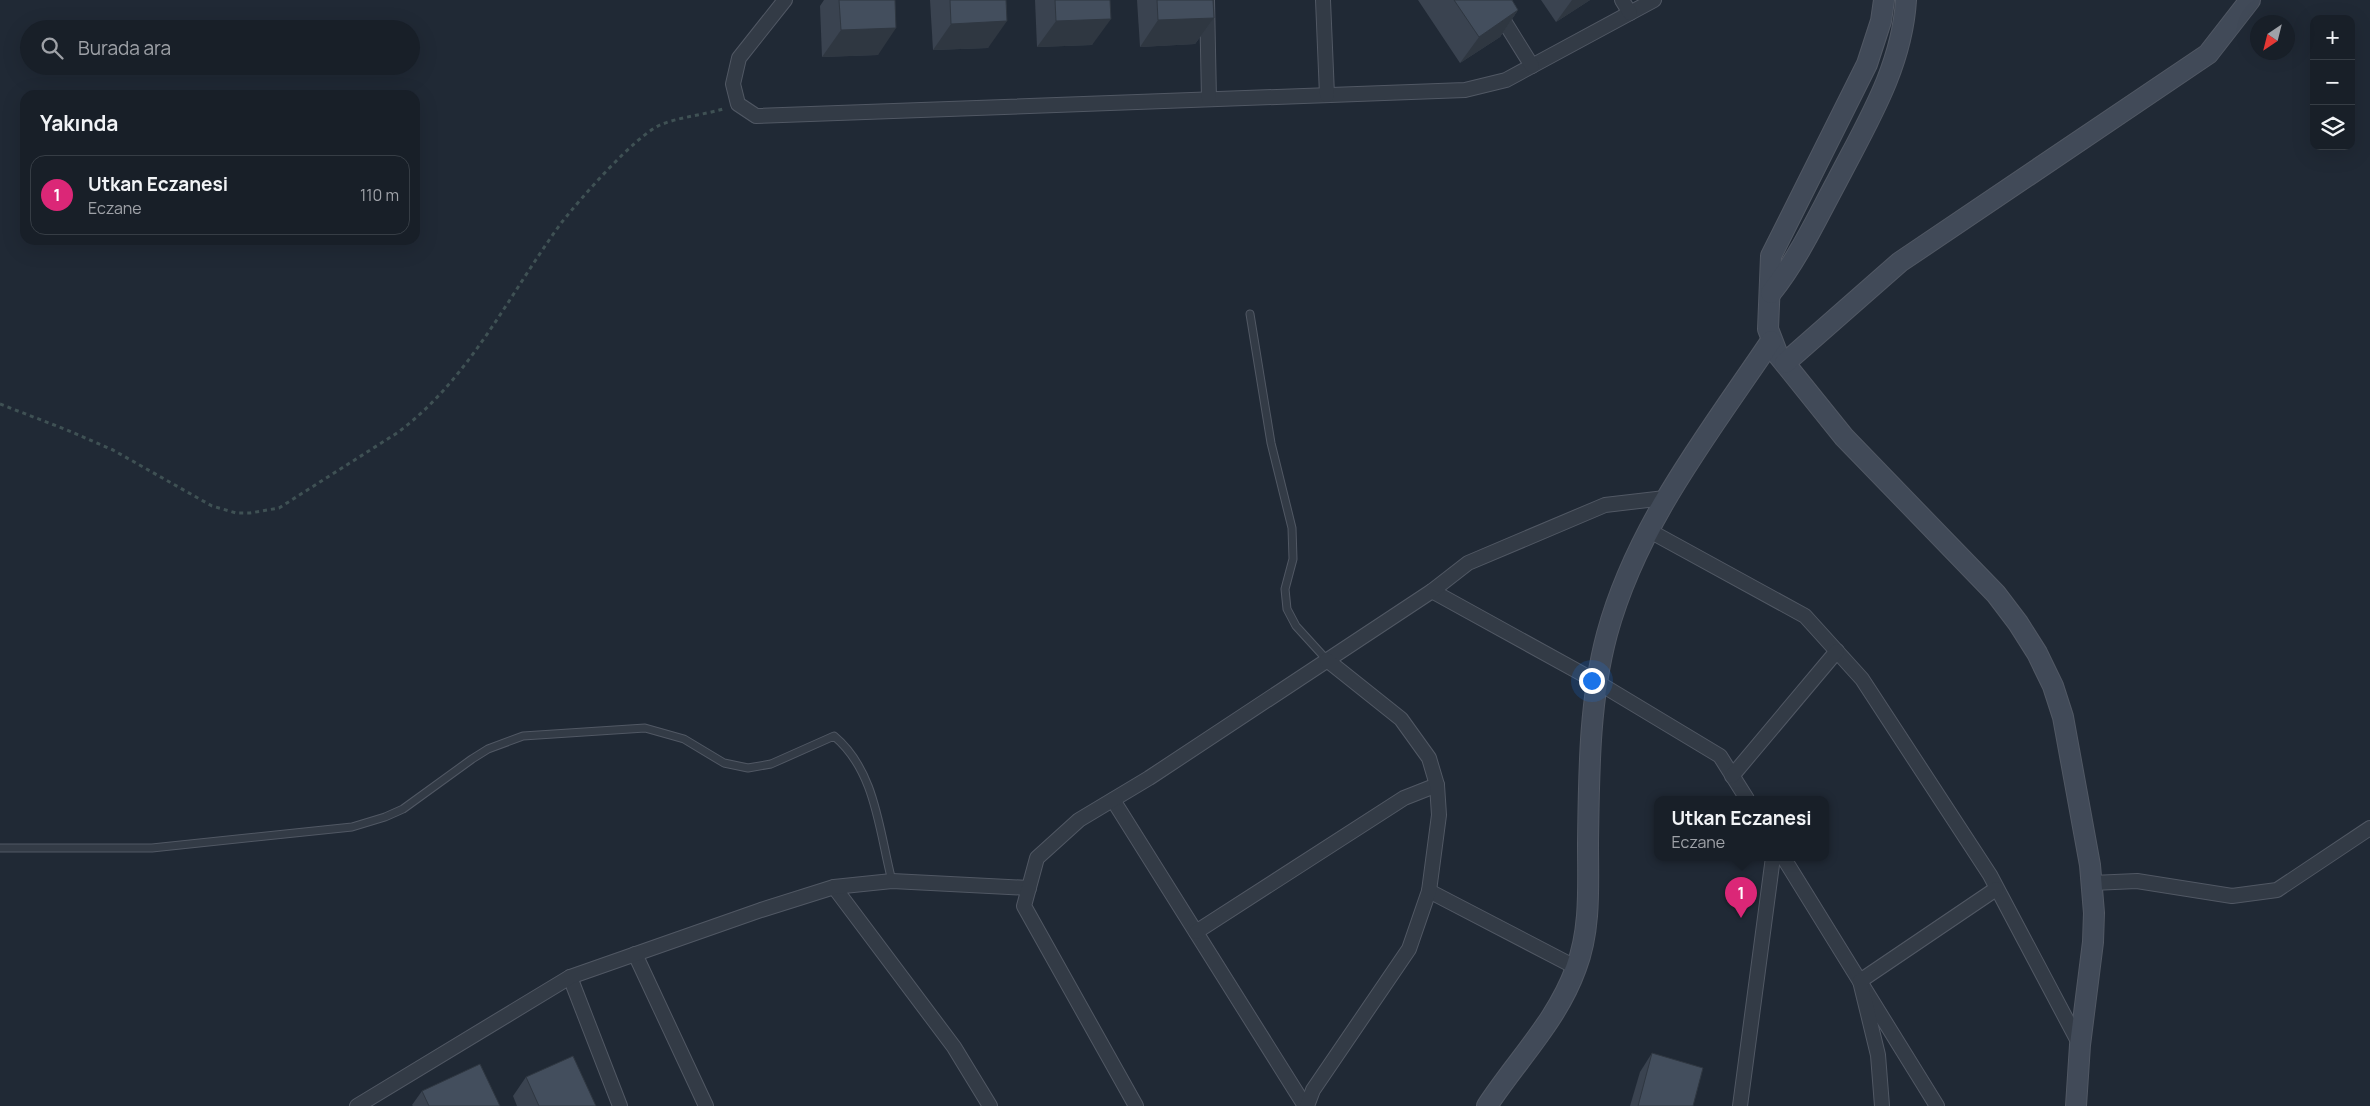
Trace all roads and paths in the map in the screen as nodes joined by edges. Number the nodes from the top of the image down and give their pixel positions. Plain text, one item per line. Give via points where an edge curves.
1 (785, 0) edge
2 (1207, 0) edge
3 (1323, 0) edge
4 (1491, 0) edge
5 (1622, 0) edge
6 (1884, 0) edge
7 (1906, 0) edge
8 (2250, 0) edge
9 (1647, 2) edge
10 (1630, 13) junction
11 (1532, 66) junction
12 (1327, 95) junction
13 (1209, 99) junction
14 (738, 104) junction
15 (1771, 293) junction
16 (1250, 314) dead end
17 (1771, 341) junction
18 (1785, 364) junction
19 (0, 404) edge
20 (1665, 498) junction
21 (1648, 530) junction
22 (1432, 591) junction
23 (1837, 651) junction
24 (1327, 660) junction
25 (1596, 682) junction
26 (1732, 776) junction
27 (1437, 785) junction
28 (1745, 796) edge
29 (1113, 800) junction
30 (2370, 828) edge
31 (0, 848) edge
32 (1772, 861) edge
33 (1785, 861) edge
34 (892, 881) junction
35 (2092, 883) junction
36 (834, 887) junction
37 (1029, 888) junction
38 (1996, 889) junction
39 (1429, 891) junction
40 (1196, 932) junction
41 (635, 954) junction
42 (1577, 968) junction
43 (570, 977) junction
44 (1860, 982) junction
45 (2080, 1045) junction
46 (1494, 1104) edge
47 (357, 1106) edge
48 (620, 1106) edge
49 (706, 1106) edge
50 (990, 1106) edge
51 (1136, 1106) edge
52 (1306, 1106) edge
53 (1740, 1106) edge
54 (1882, 1106) edge
55 (1937, 1106) edge
56 (2076, 1106) edge

1 - 14 street via 739,58 733,84
2 - 13 street
3 - 12 street
4 - 11 street
5 - 10 street
6 - 15 street via 1881,22 1867,64 1771,256
7 - 15 street via 1898,51 1879,100 1792,266
8 - 18 street via 2208,54 1900,262
9 - 10 street
10 - 11 street
11 - 12 street via 1506,80 1465,90
12 - 13 street
13 - 14 street via 756,116
14 - 19 path via 661,125 637,142 562,222 447,390 397,433 279,508 250,513 212,506 112,450
15 - 17 street via 1768,316
16 - 24 lane via 1271,443 1292,528 1293,559 1286,589 1287,609 1296,626
17 - 18 street
17 - 20 street
18 - 35 street via 1844,437 1996,594 2037,653 2053,686 2065,725
20 - 21 street
20 - 22 street via 1605,505 1468,563
21 - 23 street via 1805,616
21 - 25 street via 1616,604
22 - 24 street
22 - 25 street
23 - 26 street
23 - 38 street via 1862,679 1920,765
24 - 27 street via 1401,719 1429,758
24 - 29 street
25 - 26 street via 1720,756
25 - 42 street via 1589,786 1586,925
26 - 28 street
27 - 39 street via 1439,815
27 - 40 street via 1404,798
29 - 37 street via 1079,820 1037,858
29 - 40 street
30 - 35 street via 2277,890 2232,896 2137,881
31 - 34 lane via 152,848 352,827 385,818 403,808 472,759 505,742 523,736 645,728 684,739 724,763 748,768 771,764 834,736 856,760 868,781
32 - 53 street
33 - 44 street
34 - 36 street
34 - 37 street
35 - 45 street via 2093,942
36 - 41 street
36 - 50 street via 954,1046
37 - 51 street via 1024,906
38 - 44 street
38 - 45 street
39 - 42 street
39 - 52 street via 1409,949 1313,1090
40 - 52 street
41 - 43 street
41 - 49 street
42 - 46 street via 1566,994
43 - 47 street
43 - 48 street
44 - 54 street via 1878,1055
44 - 55 street
45 - 56 street

